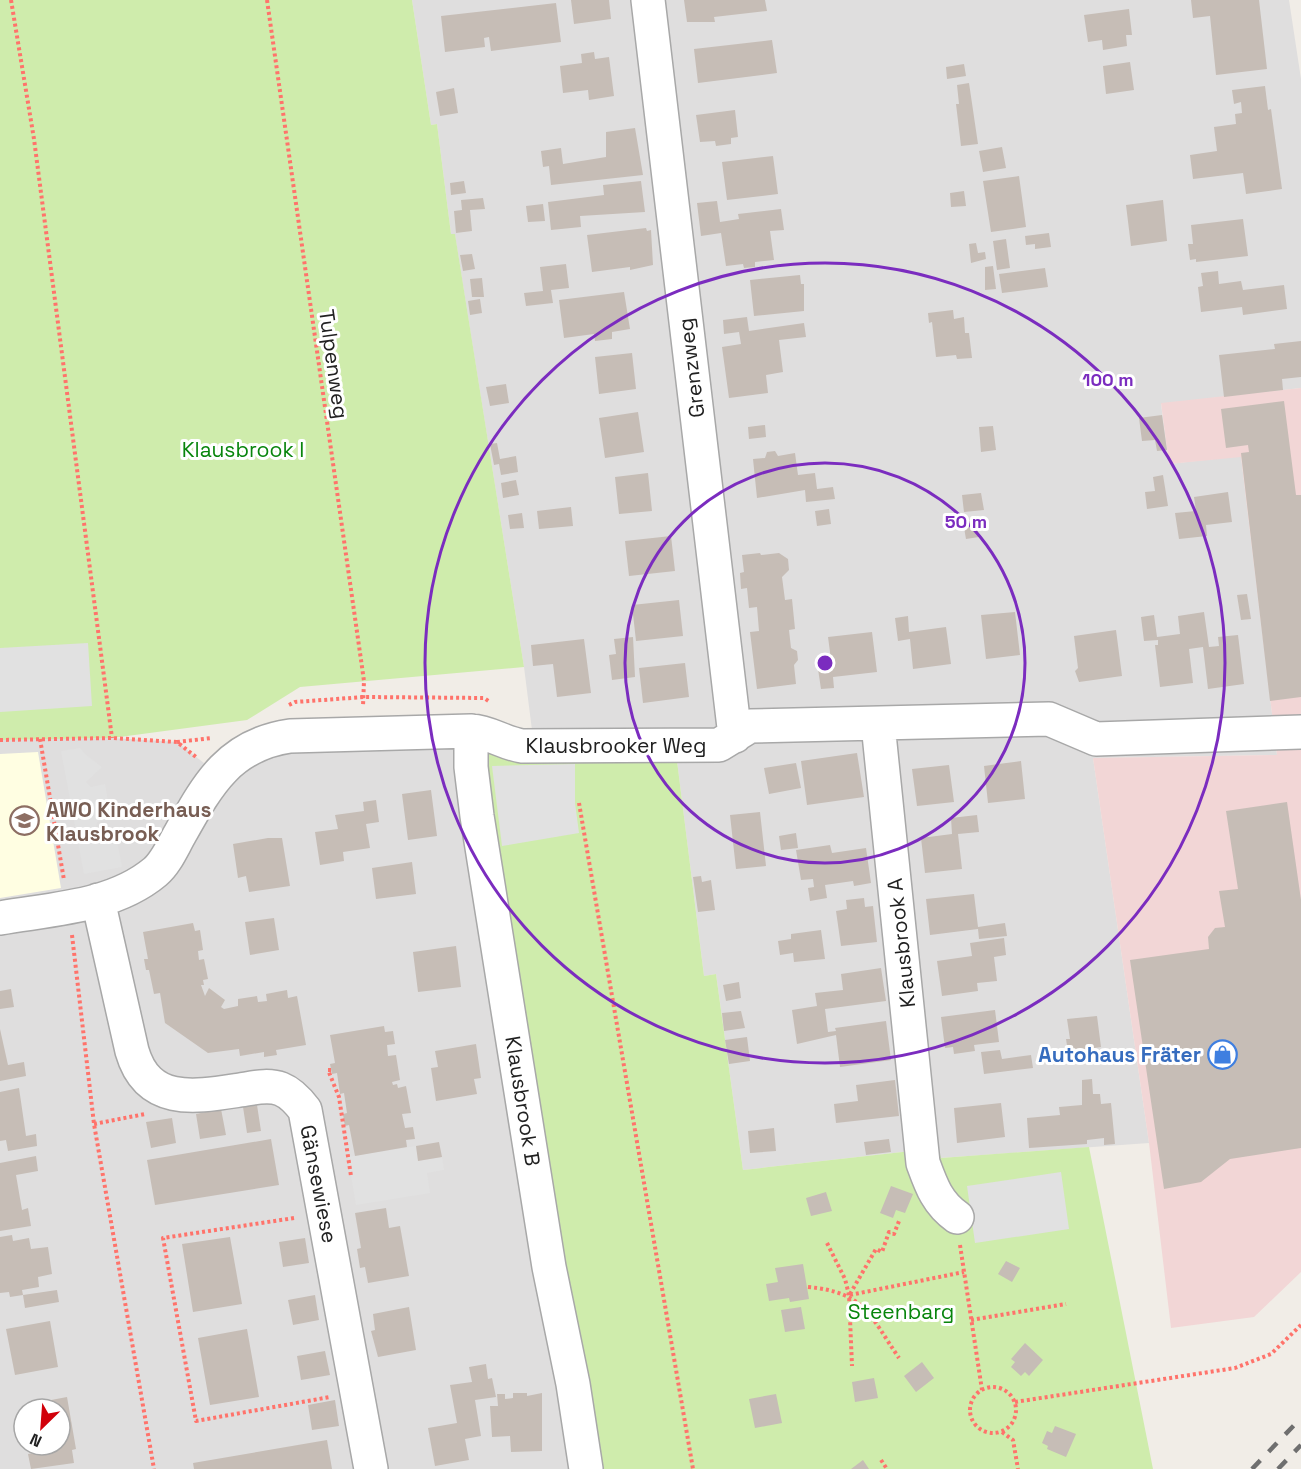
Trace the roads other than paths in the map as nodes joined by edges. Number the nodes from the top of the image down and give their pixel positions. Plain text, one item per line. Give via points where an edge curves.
1 (648, 0) edge
2 (878, 724) junction
3 (471, 731) junction
4 (1301, 732) edge
5 (735, 736) junction
6 (83, 903) junction
7 (0, 918) edge
8 (957, 1217) road end
9 (371, 1469) edge
10 (586, 1469) edge

1 - 5 street, Grenzweg
2 - 4 street, Klausbrooker Weg via 1049,718 1096,739
2 - 5 street, Klausbrooker Weg via 750,726
2 - 8 street, Klausbrook A via 923,1163 943,1207
3 - 5 street, Klausbrooker Weg via 522,746 719,744
3 - 6 street, Klausbrooker Weg via 269,739 240,754 218,774 157,871 123,894
3 - 10 street, Klausbrook B via 477,816 549,1267
6 - 7 street, Klausbrooker Weg
6 - 9 street, Gänsewiese via 136,1064 150,1081 171,1094 189,1097 262,1086 281,1089 305,1110

